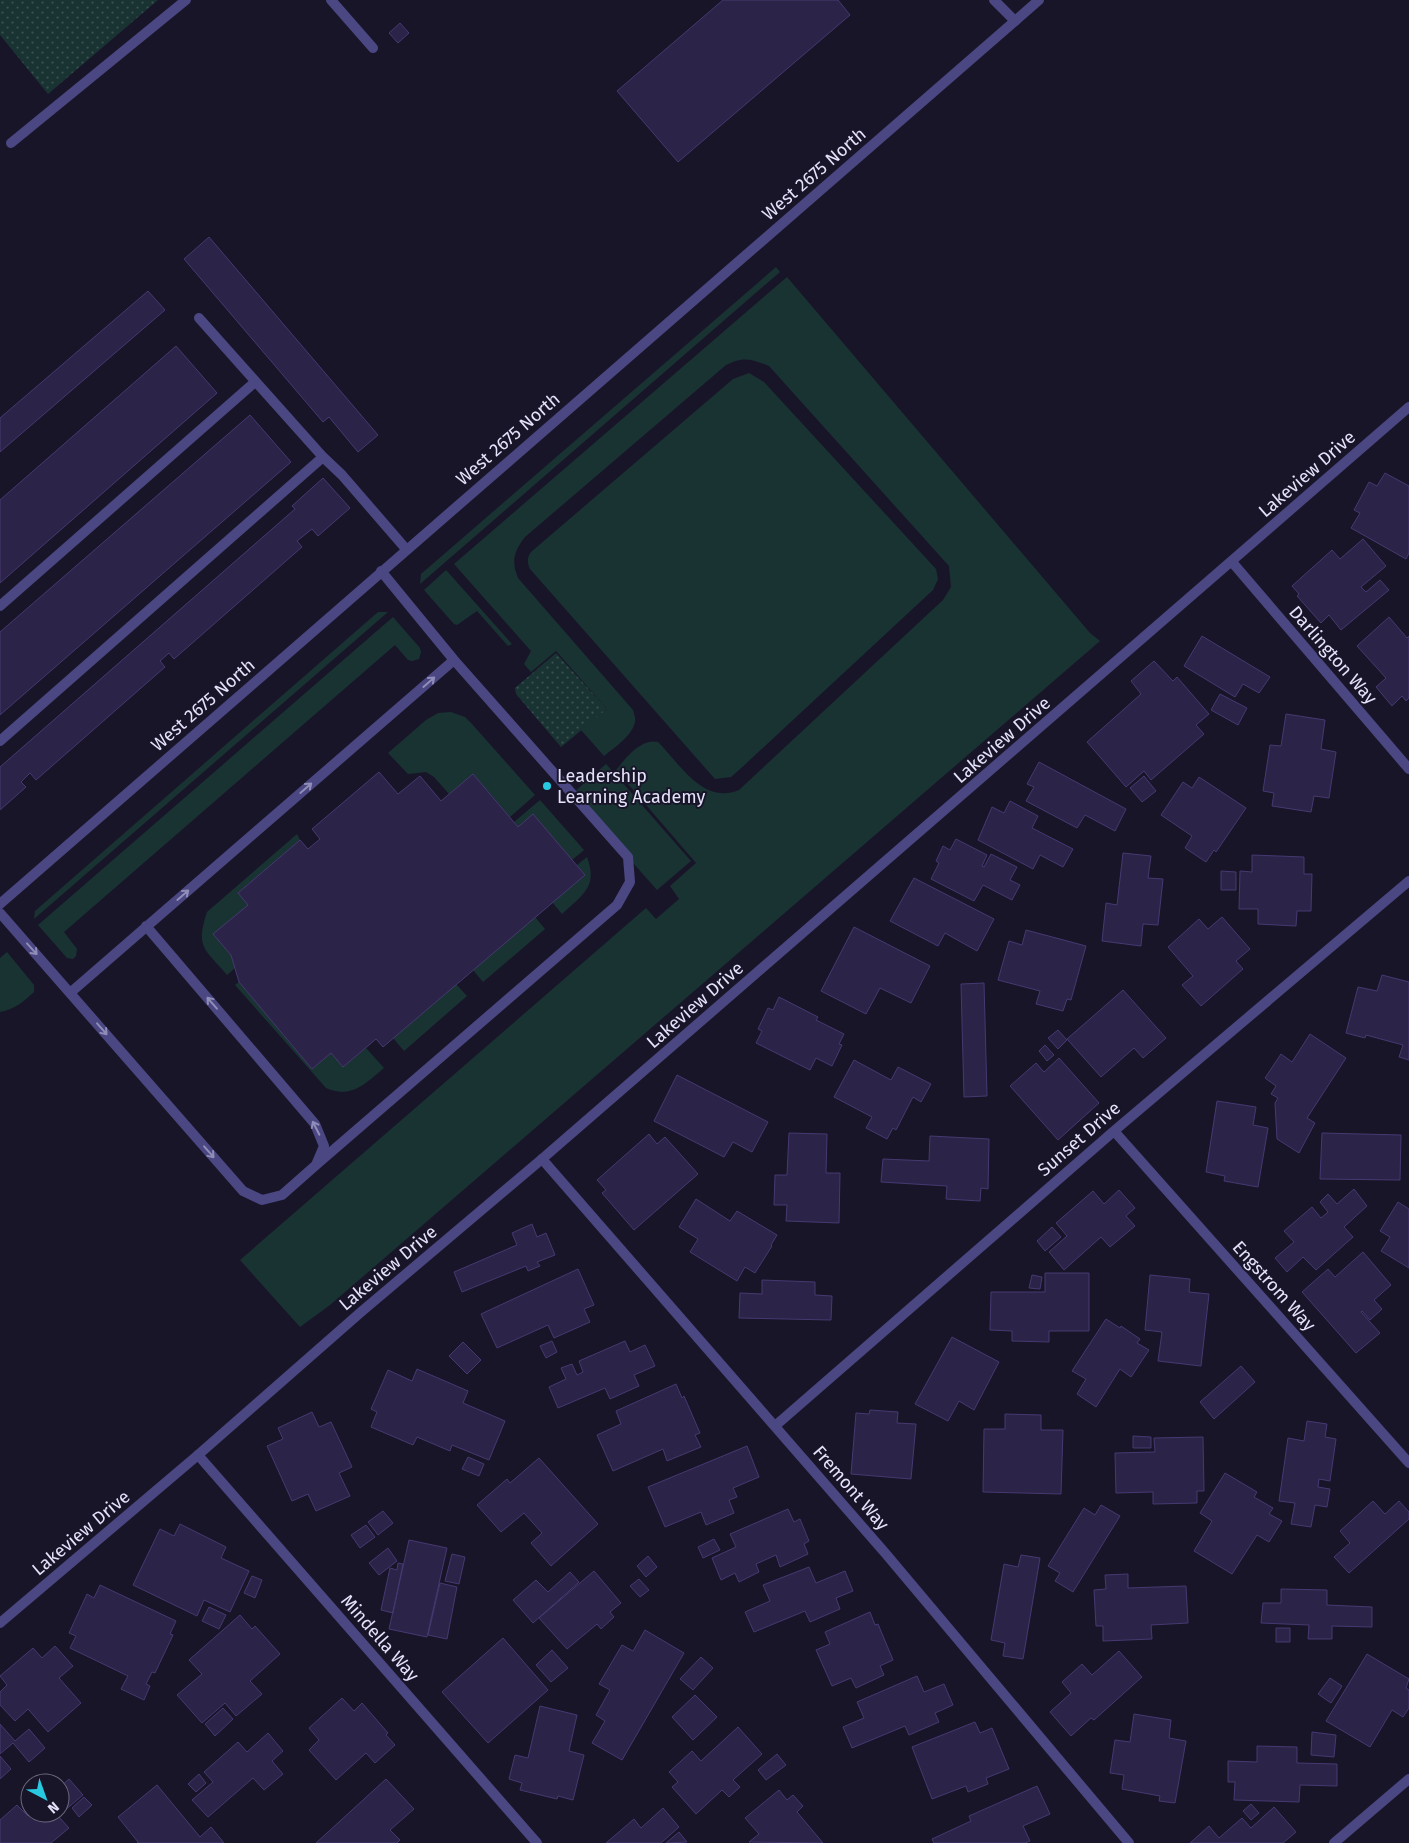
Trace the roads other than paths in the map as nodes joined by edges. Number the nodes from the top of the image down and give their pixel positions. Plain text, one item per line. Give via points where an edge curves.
1 (186, 0) edge
2 (330, 0) edge
3 (994, 0) edge
4 (1039, 0) edge
5 (1015, 21) junction
6 (373, 48) dead end
7 (11, 144) dead end
8 (199, 318) dead end
9 (256, 382) junction
10 (1409, 408) edge
11 (323, 458) junction
12 (406, 549) junction
13 (1232, 562) junction
14 (381, 571) junction
15 (0, 606) edge
16 (454, 660) junction
17 (0, 741) edge
18 (1409, 769) edge
19 (1409, 881) edge
20 (0, 904) edge
21 (0, 913) edge
22 (146, 926) junction
23 (70, 993) junction
24 (1114, 1130) junction
25 (542, 1159) junction
26 (316, 1165) junction
27 (775, 1426) junction
28 (198, 1455) junction
29 (1409, 1462) edge
30 (0, 1623) edge
31 (1409, 1779) edge
32 (537, 1843) edge
33 (1128, 1843) edge
34 (1334, 1843) edge

1 - 7 street
2 - 6 street
3 - 5 street
4 - 5 street, West 2675 North
5 - 12 street, West 2675 North
8 - 9 street
9 - 11 street
9 - 15 street
10 - 13 street, Lakeview Drive
11 - 12 street via 342,475
11 - 17 street
12 - 14 street, West 2675 North
13 - 18 street, Darlington Way
13 - 25 street, Lakeview Drive
14 - 16 street
14 - 20 street, West 2675 North
22 -> 16 street
16 - 26 street via 628,856 630,882 617,905
19 - 24 street, Sunset Drive
21 -> 23 street
22 - 23 street
26 -> 22 street via 324,1146 315,1124
23 -> 26 street via 243,1191 262,1200 282,1195
24 - 27 street, Sunset Drive
24 - 29 street, Engstrom Way
25 - 27 street, Fremont Way
25 - 28 street, Lakeview Drive via 360,1312
27 - 33 street, Fremont Way
28 - 30 street, Lakeview Drive
28 - 32 street, Mindella Way
31 - 34 street

